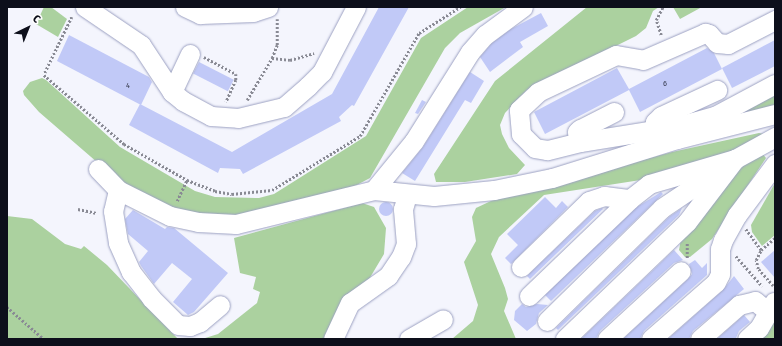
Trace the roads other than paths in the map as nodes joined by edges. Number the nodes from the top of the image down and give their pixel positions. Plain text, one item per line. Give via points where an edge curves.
1 (185, 7) edge
2 (356, 7) edge
3 (523, 7) edge
4 (80, 8) edge
5 (271, 10) edge
6 (775, 20) edge
7 (190, 54) road end
8 (775, 84) edge
9 (716, 90) dead end
10 (172, 92) junction
11 (614, 112) dead end
12 (775, 114) edge
13 (653, 130) junction
14 (678, 133) junction
15 (775, 137) edge
16 (580, 142) junction
17 (735, 159) junction
18 (775, 164) edge
19 (98, 169) dead end
20 (118, 190) junction
21 (374, 190) junction
22 (408, 195) junction
23 (630, 199) junction
24 (521, 267) dead end
25 (681, 271) road end
26 (529, 296) dead end
27 (769, 300) edge
28 (220, 305) dead end
29 (443, 319) dead end
30 (547, 321) dead end
31 (333, 339) edge
32 (409, 339) edge
33 (565, 339) edge
34 (607, 339) edge
35 (651, 339) edge
36 (700, 339) edge
37 (747, 339) edge

1 - 5 street via 200,14
2 - 10 street via 322,72 284,107 247,117 211,116
3 - 21 street via 485,35 470,52 414,141
4 - 10 street via 141,45
6 - 16 street via 728,44 717,43 705,33 643,60 616,55 538,92 519,110 521,134 535,148 547,150
7 - 10 street
8 - 14 street
9 - 13 street via 661,116 655,122
11 - 16 street via 580,129 577,132
12 - 14 street
13 - 14 street
13 - 16 street
14 - 22 street via 552,178 494,190 434,196
15 - 17 street
17 - 23 street via 649,184
17 - 30 street via 662,208
17 - 33 street via 683,226
18 - 35 street via 737,215 723,240 720,249 720,274 716,282
19 - 20 street
20 - 21 street via 170,216 198,222 236,224
20 - 28 street via 113,211 118,243 131,272 152,298 178,325 190,326 200,322
21 - 22 street
22 - 31 street via 403,209 406,244 401,257 388,276 350,303
23 - 24 street via 604,196 589,201
23 - 26 street
25 - 34 street
27 - 36 street via 739,305
27 - 37 street via 758,328
29 - 32 street

